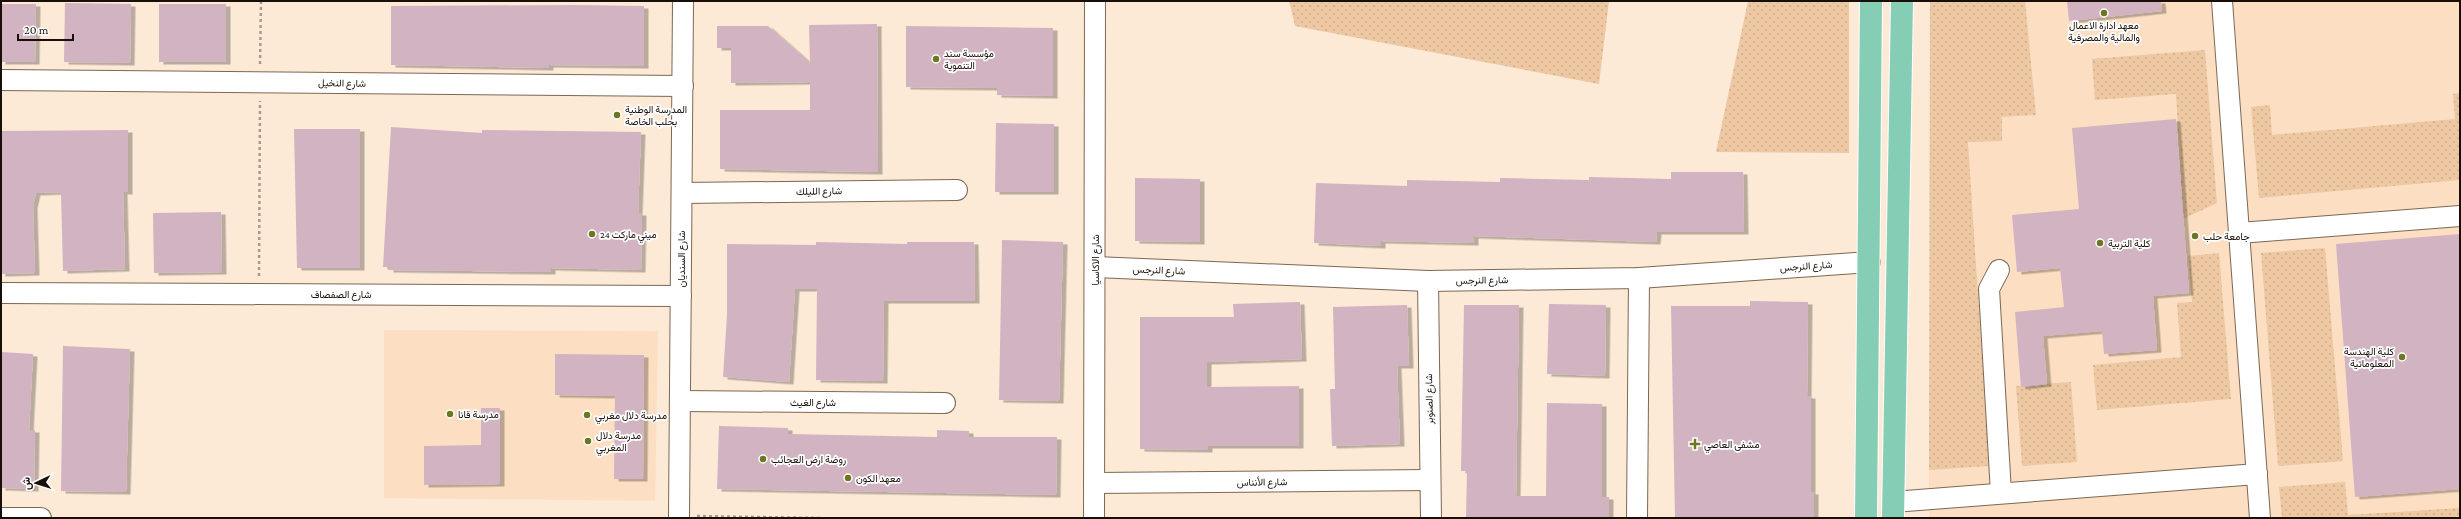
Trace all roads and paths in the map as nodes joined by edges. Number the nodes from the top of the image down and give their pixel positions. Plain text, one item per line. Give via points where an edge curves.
1 (261, 1) edge
2 (684, 1) edge
3 (1095, 1) edge
4 (1871, 1) edge
5 (1902, 1) edge
6 (2222, 1) edge
7 (1, 80) edge
8 (260, 82) junction
9 (683, 86) junction
10 (957, 190) dead end
11 (682, 192) junction
12 (2460, 216) edge
13 (2239, 233) junction
14 (1870, 262) junction
15 (1095, 267) junction
16 (1999, 270) dead end
17 (1639, 278) junction
18 (1428, 281) junction
19 (1, 293) edge
20 (259, 294) junction
21 (681, 296) junction
22 (680, 401) junction
23 (945, 403) dead end
24 (2257, 474) junction
25 (1430, 480) junction
26 (1094, 483) junction
27 (2001, 493) junction
28 (1893, 510) edge
29 (679, 517) edge
30 (1, 518) edge
31 (41, 518) edge
32 (821, 518) edge
33 (1094, 518) edge
34 (1431, 518) edge
35 (1637, 518) edge
36 (1866, 518) edge
37 (2260, 518) edge

1 - 8 path
2 - 9 street, شارع السنديان
3 - 15 street, شارع الاكاسيا
4 - 14 main road
5 - 28 main road
6 - 13 street
7 - 8 street, شارع النخيل
8 - 9 street, شارع النخيل
8 - 20 path
9 - 11 street, شارع السنديان
10 - 11 street, شارع الليلك
11 - 21 street, شارع السنديان
12 - 13 street
13 - 24 street
14 - 17 street, شارع النرجس
14 - 36 main road
15 - 18 street, شارع النرجس
15 - 26 street, شارع الاكاسيا
16 - 27 street via 1989,289
17 - 18 street, شارع النرجس
17 - 35 street
18 - 25 street, شارع الصنوبر
19 - 20 street, شارع الصفصاف
20 - 21 street, شارع الصفصاف
21 - 22 street, شارع السنديان
22 - 23 street, شارع الغيث
22 - 29 street, شارع السنديان
24 - 27 street
24 - 37 street
25 - 26 street, شارع الأنناس
25 - 34 street, شارع الصنوبر
26 - 33 street, شارع الاكاسيا
27 - 28 street
29 - 32 path
30 - 31 street

